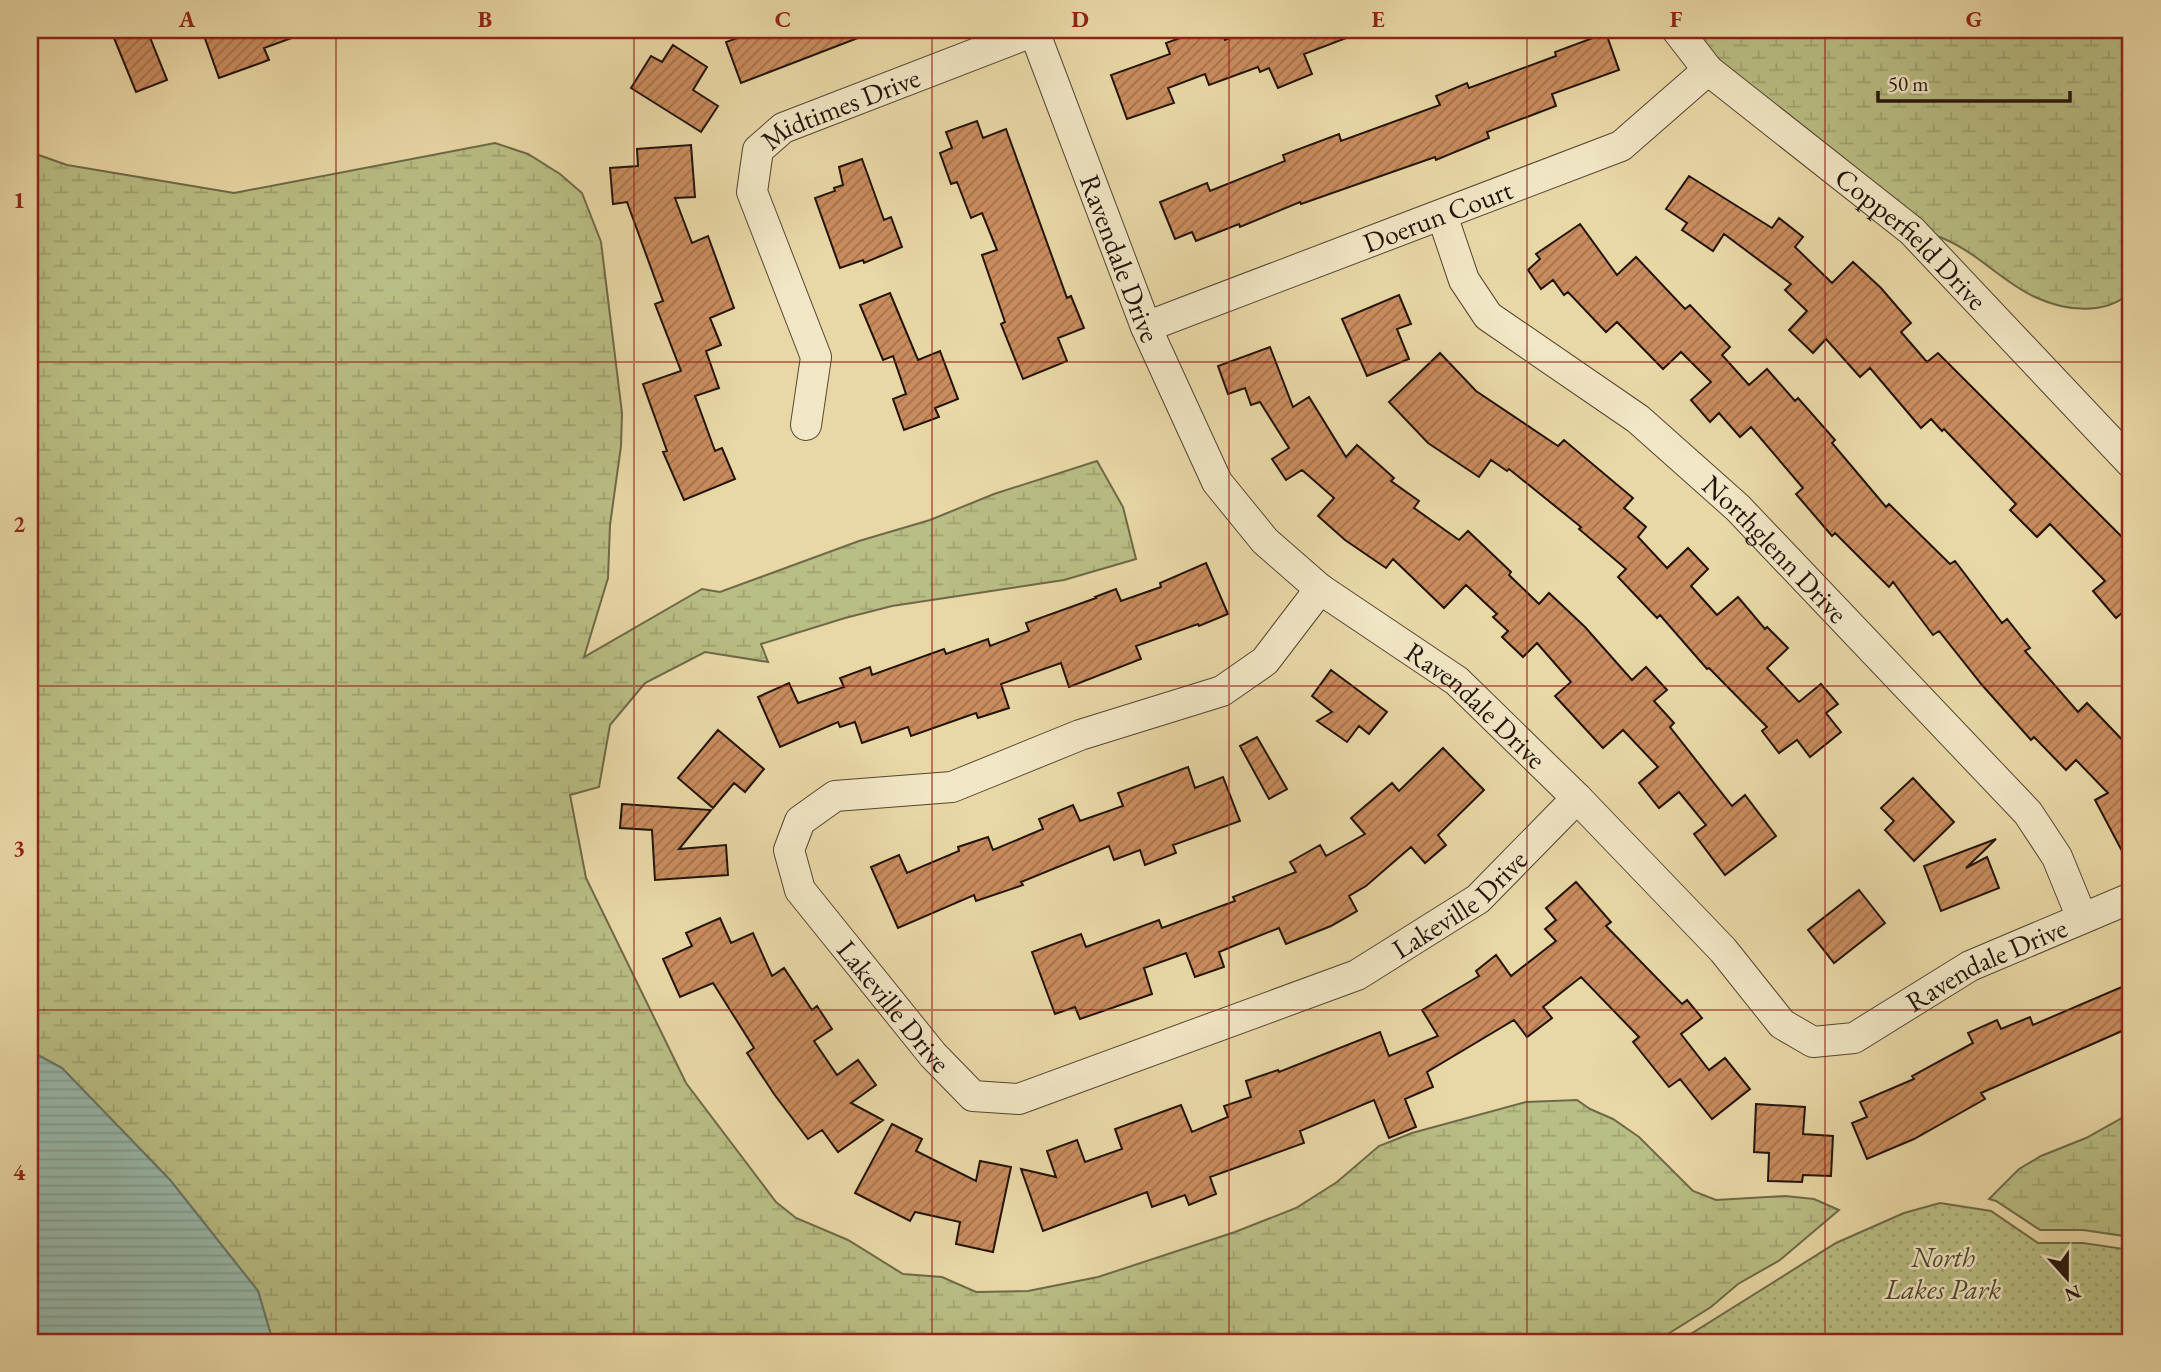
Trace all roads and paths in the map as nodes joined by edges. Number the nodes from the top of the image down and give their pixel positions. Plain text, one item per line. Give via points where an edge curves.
1 (1036, 30) edge
2 (1677, 30) edge
3 (1707, 70) junction
4 (1442, 215) junction
5 (1146, 327) junction
6 (806, 425) dead end
7 (2131, 463) edge
8 (1320, 589) junction
9 (1577, 798) junction
10 (2131, 898) edge
11 (2082, 918) junction

1 - 5 street, Ravendale Drive
1 - 6 street, Midtimes Drive via 783,128 758,150 752,192 816,357
2 - 3 street, Copperfield Drive
3 - 4 street, Doerun Court via 1621,146
3 - 7 street, Copperfield Drive via 1912,231
4 - 5 street, Doerun Court
4 - 11 street, Northglenn Drive via 1464,279 1488,316 1637,419 1738,508 2028,813 2057,857
5 - 8 street, Ravendale Drive via 1217,482 1265,541
8 - 9 street, Ravendale Drive via 1457,681
8 - 9 street, Lakeville Drive via 1265,661 1222,691 1080,735 952,787 835,796 800,821 789,850 800,890 933,1055 972,1096 1018,1099 1357,975 1478,899
9 - 11 street, Ravendale Drive via 1723,950 1782,1024 1813,1042 1854,1038 1970,966
10 - 11 street, Ravendale Drive

